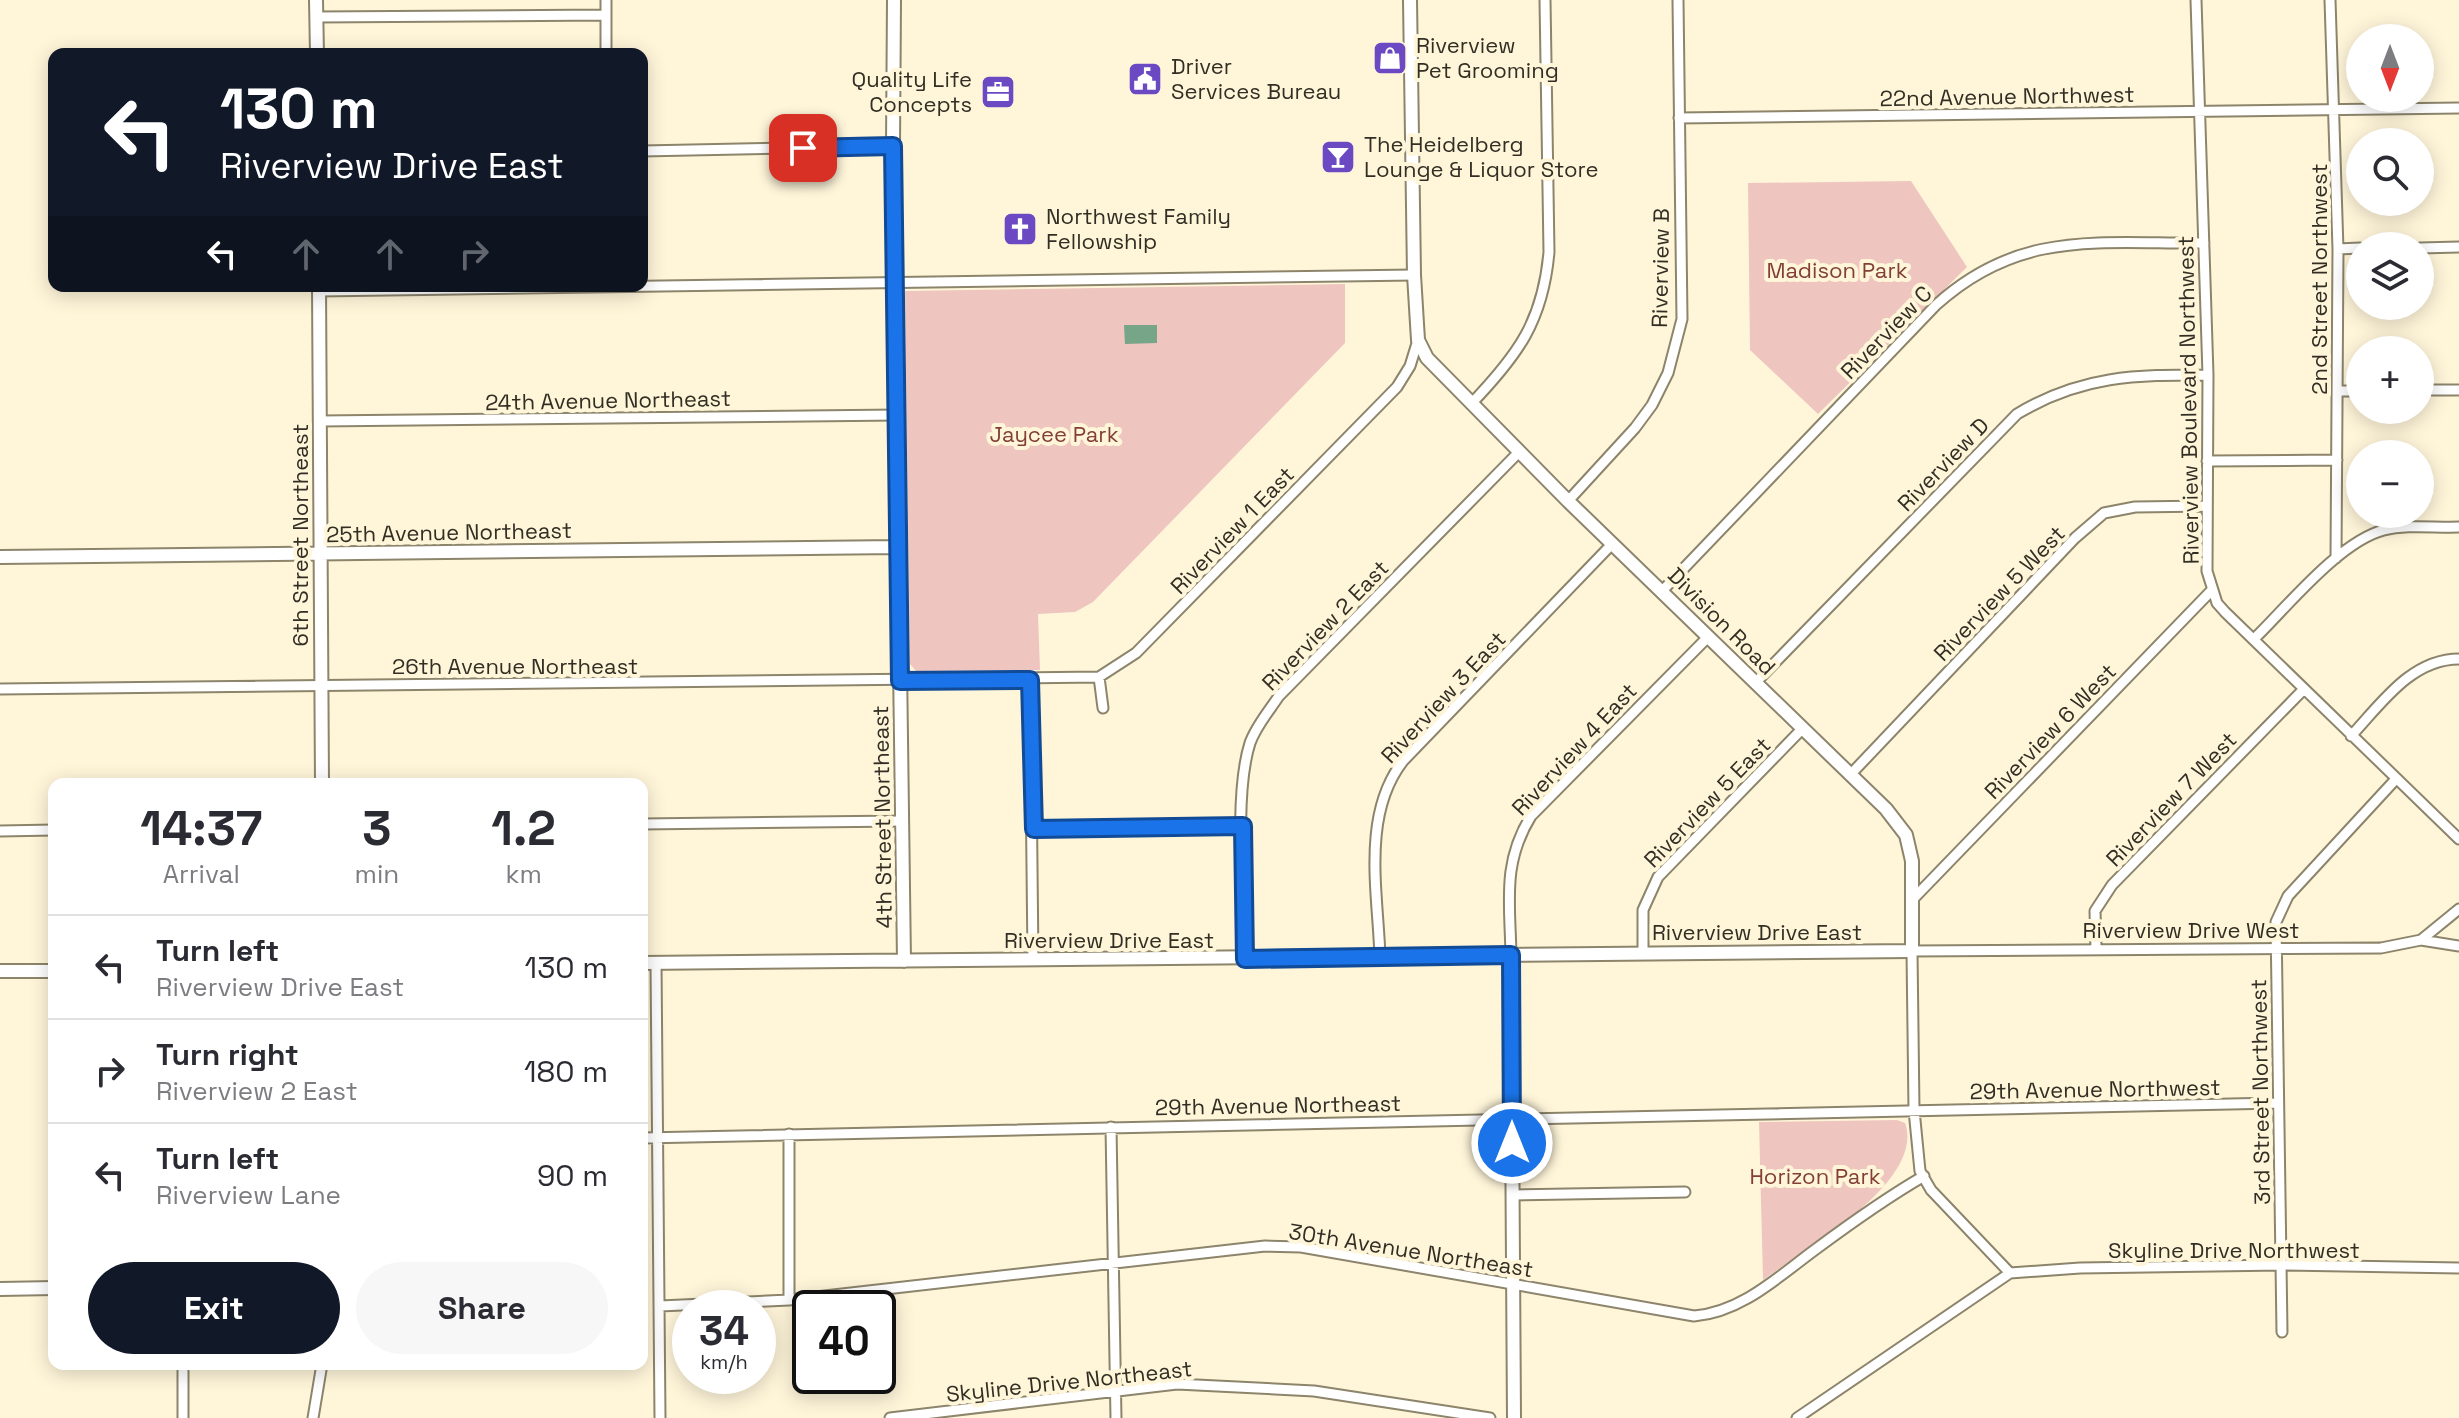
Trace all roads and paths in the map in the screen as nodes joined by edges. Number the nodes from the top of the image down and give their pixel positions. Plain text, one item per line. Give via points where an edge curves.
1 (316, 0) edge
2 (606, 0) edge
3 (894, 0) edge
4 (1410, 0) edge
5 (1545, 0) edge
6 (1678, 0) edge
7 (2196, 0) edge
8 (2330, 0) edge
9 (606, 15) junction
10 (317, 17) junction
11 (317, 48) edge
12 (606, 48) edge
13 (2459, 108) edge
14 (2335, 109) junction
15 (2197, 111) junction
16 (1679, 118) junction
17 (893, 146) junction
18 (648, 151) edge
19 (2204, 243) junction
20 (2459, 247) edge
21 (2434, 248) edge
22 (2338, 249) junction
23 (2346, 249) edge
24 (1414, 275) junction
25 (895, 284) junction
26 (648, 286) edge
27 (319, 292) edge
28 (1418, 340) junction
29 (2208, 375) junction
30 (2434, 390) edge
31 (2459, 390) edge
32 (2338, 391) junction
33 (2346, 391) edge
34 (1471, 404) junction
35 (897, 415) junction
36 (320, 421) junction
37 (1519, 452) junction
38 (2337, 460) junction
39 (2207, 461) junction
40 (1568, 501) junction
41 (2207, 506) junction
42 (2459, 527) edge
43 (1613, 543) junction
44 (898, 547) junction
45 (321, 553) junction
46 (0, 557) edge
47 (2336, 558) junction
48 (1663, 590) junction
49 (2212, 590) junction
50 (1709, 636) junction
51 (2255, 638) junction
52 (2459, 659) edge
53 (1099, 677) junction
54 (1030, 680) junction
55 (900, 681) junction
56 (1756, 682) junction
57 (322, 686) junction
58 (0, 689) edge
59 (2304, 689) junction
60 (1103, 708) dead end
61 (1803, 728) junction
62 (2351, 736) junction
63 (1851, 774) junction
64 (322, 778) edge
65 (2396, 779) junction
66 (902, 821) junction
67 (648, 824) edge
68 (1243, 826) junction
69 (1034, 829) junction
70 (48, 830) edge
71 (0, 831) edge
72 (2459, 839) edge
73 (1915, 897) junction
74 (2459, 909) edge
75 (2421, 940) junction
76 (2459, 946) edge
77 (2096, 948) junction
78 (2275, 948) junction
79 (1912, 951) junction
80 (1643, 953) junction
81 (1511, 955) junction
82 (1380, 957) junction
83 (1245, 959) junction
84 (1033, 960) junction
85 (904, 961) junction
86 (648, 963) edge
87 (656, 963) junction
88 (0, 971) edge
89 (48, 971) edge
90 (2277, 1103) junction
91 (1914, 1110) junction
92 (1512, 1117) junction
93 (1111, 1127) junction
94 (789, 1134) junction
95 (648, 1138) edge
96 (659, 1138) junction
97 (1924, 1176) junction
98 (1685, 1192) dead end
99 (1512, 1195) junction
100 (1113, 1261) junction
101 (2281, 1265) junction
102 (2459, 1268) edge
103 (2010, 1273) junction
104 (1513, 1285) junction
105 (48, 1288) edge
106 (0, 1289) edge
107 (789, 1300) junction
108 (660, 1306) junction
109 (2282, 1332) dead end
110 (183, 1370) edge
111 (321, 1370) edge
112 (1115, 1392) junction
113 (183, 1418) edge
114 (313, 1418) edge
115 (660, 1418) edge
116 (890, 1418) edge
117 (1116, 1418) edge
118 (1490, 1418) edge
119 (1514, 1418) edge
120 (1797, 1418) edge

1 - 10 street
2 - 9 street
3 - 17 street, 4th Street Northeast
4 - 24 street
5 - 34 street via 1546,285 1522,346
6 - 16 street, Riverview B
7 - 15 street, Riverview Boulevard Northwest
8 - 14 street, 2nd Street Northwest
9 - 10 street
9 - 12 street
10 - 11 street
13 - 14 street, 22nd Avenue Northwest
14 - 15 street, 22nd Avenue Northwest
14 - 22 street, 2nd Street Northwest
15 - 16 street, 22nd Avenue Northwest
15 - 19 street, Riverview Boulevard Northwest
16 - 40 street, Riverview B via 1682,319 1668,373 1635,428
17 - 18 street
17 - 25 street, 4th Street Northeast
19 - 29 street, Riverview Boulevard Northwest
19 - 48 street, Riverview C via 2037,248 1980,270 1936,305
20 - 21 street
22 - 23 street
22 - 32 street, 2nd Street Northwest
24 - 25 street
24 - 28 street
25 - 26 street
25 - 35 street, 4th Street Northeast
27 - 36 street, 6th Street Northeast
28 - 34 street, Division Road via 1427,358
28 - 53 street, Riverview 1 East via 1397,387 1136,653
29 - 39 street, Riverview Boulevard Northwest
29 - 56 street, Riverview D via 2132,375 2089,382 2053,393 2017,414
30 - 31 street
32 - 33 street
32 - 38 street, 2nd Street Northwest
34 - 37 street, Division Road
35 - 36 street, 24th Avenue Northeast
35 - 44 street, 4th Street Northeast
36 - 45 street, 6th Street Northeast
37 - 40 street, Division Road
37 - 68 street, Riverview 2 East via 1279,696 1251,741 1243,773
38 - 39 street
38 - 47 street, 2nd Street Northwest
39 - 41 street, Riverview Boulevard Northwest
40 - 43 street, Division Road
41 - 49 street, Riverview Boulevard Northwest
41 - 63 street, Riverview 5 West via 2104,513
42 - 47 street via 2384,530
43 - 48 street, Division Road
43 - 82 street, Riverview 3 East via 1388,782 1376,820
44 - 45 street, 25th Avenue Northeast
44 - 55 street, 4th Street Northeast
45 - 46 street, 25th Avenue Northeast
45 - 57 street, 6th Street Northeast
47 - 51 street
48 - 50 street, Division Road
49 - 51 street, Riverview Boulevard Northwest via 2225,612
49 - 73 street, Riverview 6 West
50 - 56 street, Division Road
50 - 81 street, Riverview 4 East via 1540,807 1515,842 1510,869
51 - 59 street, Riverview Boulevard Northwest
52 - 62 street via 2415,671
53 - 54 street
53 - 60 street
54 - 55 street, 26th Avenue Northeast
54 - 69 street
55 - 57 street, 26th Avenue Northeast
55 - 66 street, 4th Street Northeast
56 - 61 street, Division Road
57 - 58 street, 26th Avenue Northeast
57 - 64 street, 6th Street Northeast
59 - 62 street, Riverview Boulevard Northwest
59 - 77 street, Riverview 7 West via 2112,885 2095,911
61 - 63 street, Division Road
61 - 80 street, Riverview 5 East via 1658,877 1643,910
62 - 65 street, Riverview Boulevard Northwest
63 - 73 street, Division Road via 1906,835
65 - 72 street, Riverview Boulevard Northwest
65 - 78 street, 3rd Street Northwest via 2288,896 2276,922
66 - 67 street
66 - 85 street, 4th Street Northeast
68 - 69 street
68 - 83 street, Riverview 2 East
69 - 84 street
70 - 71 street
73 - 79 street, Division Road
74 - 75 street, Riverview Drive West
75 - 76 street
75 - 78 street, Riverview Drive West via 2381,948
77 - 78 street, Riverview Drive West
77 - 79 street, Riverview Drive West
78 - 90 street, 3rd Street Northwest
79 - 80 street, Riverview Drive East
79 - 91 street, Division Road
80 - 81 street, Riverview Drive East
81 - 82 street, Riverview Drive East
81 - 92 street
82 - 83 street, Riverview Drive East
83 - 84 street, Riverview Drive East
84 - 85 street, Riverview Drive East
85 - 87 street, Riverview Drive East
86 - 87 street, Riverview Drive East
87 - 96 street
88 - 89 street
90 - 91 street, 29th Avenue Northwest
90 - 101 street, 3rd Street Northwest
91 - 92 street, 29th Avenue Northeast
91 - 97 street, Division Road
92 - 93 street, 29th Avenue Northeast
92 - 99 street
93 - 94 street, 29th Avenue Northeast
93 - 100 street
94 - 96 street, 29th Avenue Northeast
94 - 107 street
95 - 96 street, 29th Avenue Northeast
96 - 108 street
97 - 103 street, Division Road via 1931,1190
97 - 104 street, 30th Avenue Northeast via 1752,1296 1714,1314 1694,1316
98 - 99 street
99 - 104 street
100 - 104 street, 30th Avenue Northeast via 1301,1247
100 - 107 street, 30th Avenue Northeast
100 - 112 street
101 - 102 street, Skyline Drive Northwest
101 - 103 street, Skyline Drive Northwest
101 - 109 street, 3rd Street Northwest
103 - 120 street
104 - 119 street
105 - 106 street
107 - 108 street, 30th Avenue Northeast
108 - 115 street
110 - 113 street
111 - 114 street
112 - 116 street, Skyline Drive Northeast
112 - 117 street
112 - 118 street, Skyline Drive Northeast via 1177,1384 1269,1387

